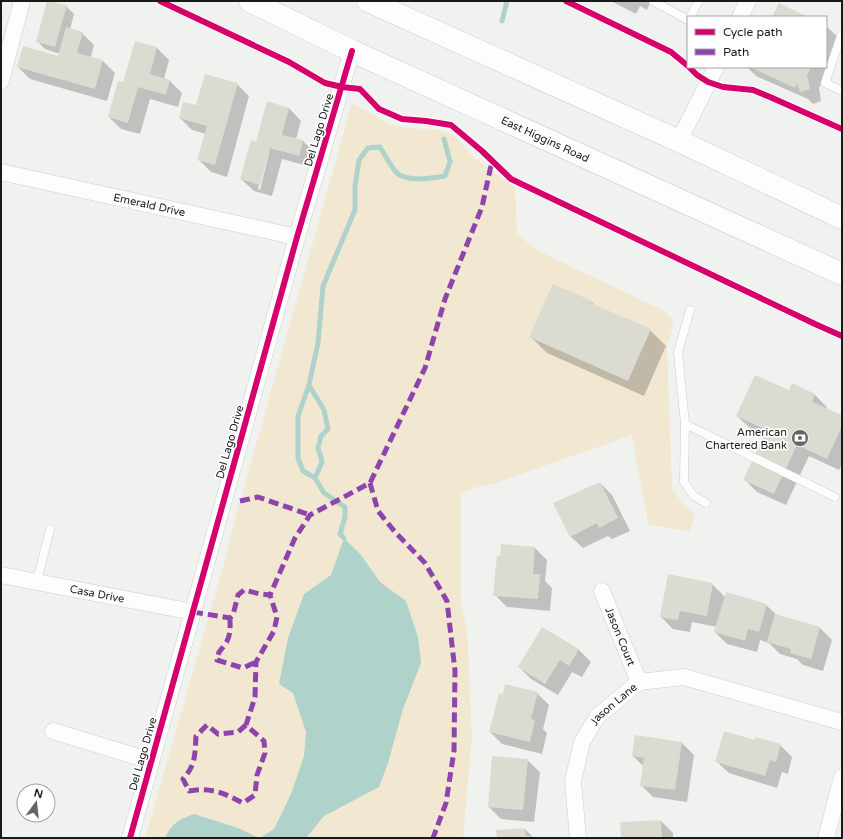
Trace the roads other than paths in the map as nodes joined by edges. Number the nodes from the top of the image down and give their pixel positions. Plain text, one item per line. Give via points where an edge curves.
1 (22, 1) edge
2 (250, 1) edge
3 (368, 1) edge
4 (653, 1) edge
5 (699, 1) edge
6 (748, 1) edge
7 (691, 16) edge
8 (740, 16) edge
9 (687, 19) edge
10 (842, 33) edge
11 (352, 51) junction
12 (716, 68) edge
13 (1, 81) edge
14 (842, 91) edge
15 (679, 141) junction
16 (1, 172) edge
17 (842, 218) edge
18 (297, 237) junction
19 (842, 274) edge
20 (690, 310) dead end
21 (685, 424) junction
22 (835, 497) dead end
23 (706, 503) dead end
24 (50, 529) dead end
25 (1, 575) edge
26 (37, 581) junction
27 (602, 592) dead end
28 (193, 612) junction
29 (639, 682) junction
30 (842, 722) edge
31 (53, 731) dead end
32 (151, 761) junction
33 (842, 777) edge
34 (130, 838) edge
35 (578, 838) edge
36 (826, 838) edge

1 - 13 street
2 - 11 main road, East Higgins Road
3 - 15 main road
4 - 9 lane
5 - 7 lane
6 - 8 street
10 - 14 lane via 824,83
11 - 18 street, Del Lago Drive
11 - 19 main road, East Higgins Road
12 - 15 street
15 - 17 main road
16 - 18 street, Emerald Drive
18 - 28 street, Del Lago Drive
20 - 21 lane via 678,352
21 - 22 lane
21 - 23 lane via 684,482 694,496
24 - 26 lane
25 - 26 street, Casa Drive
26 - 28 street, Casa Drive
27 - 29 street, Jason Court
28 - 32 street, Del Lago Drive
29 - 30 street, Jason Lane via 684,677
29 - 35 street, Jason Lane via 597,717 582,742 573,781
31 - 32 street
32 - 34 street, Del Lago Drive
33 - 36 street

